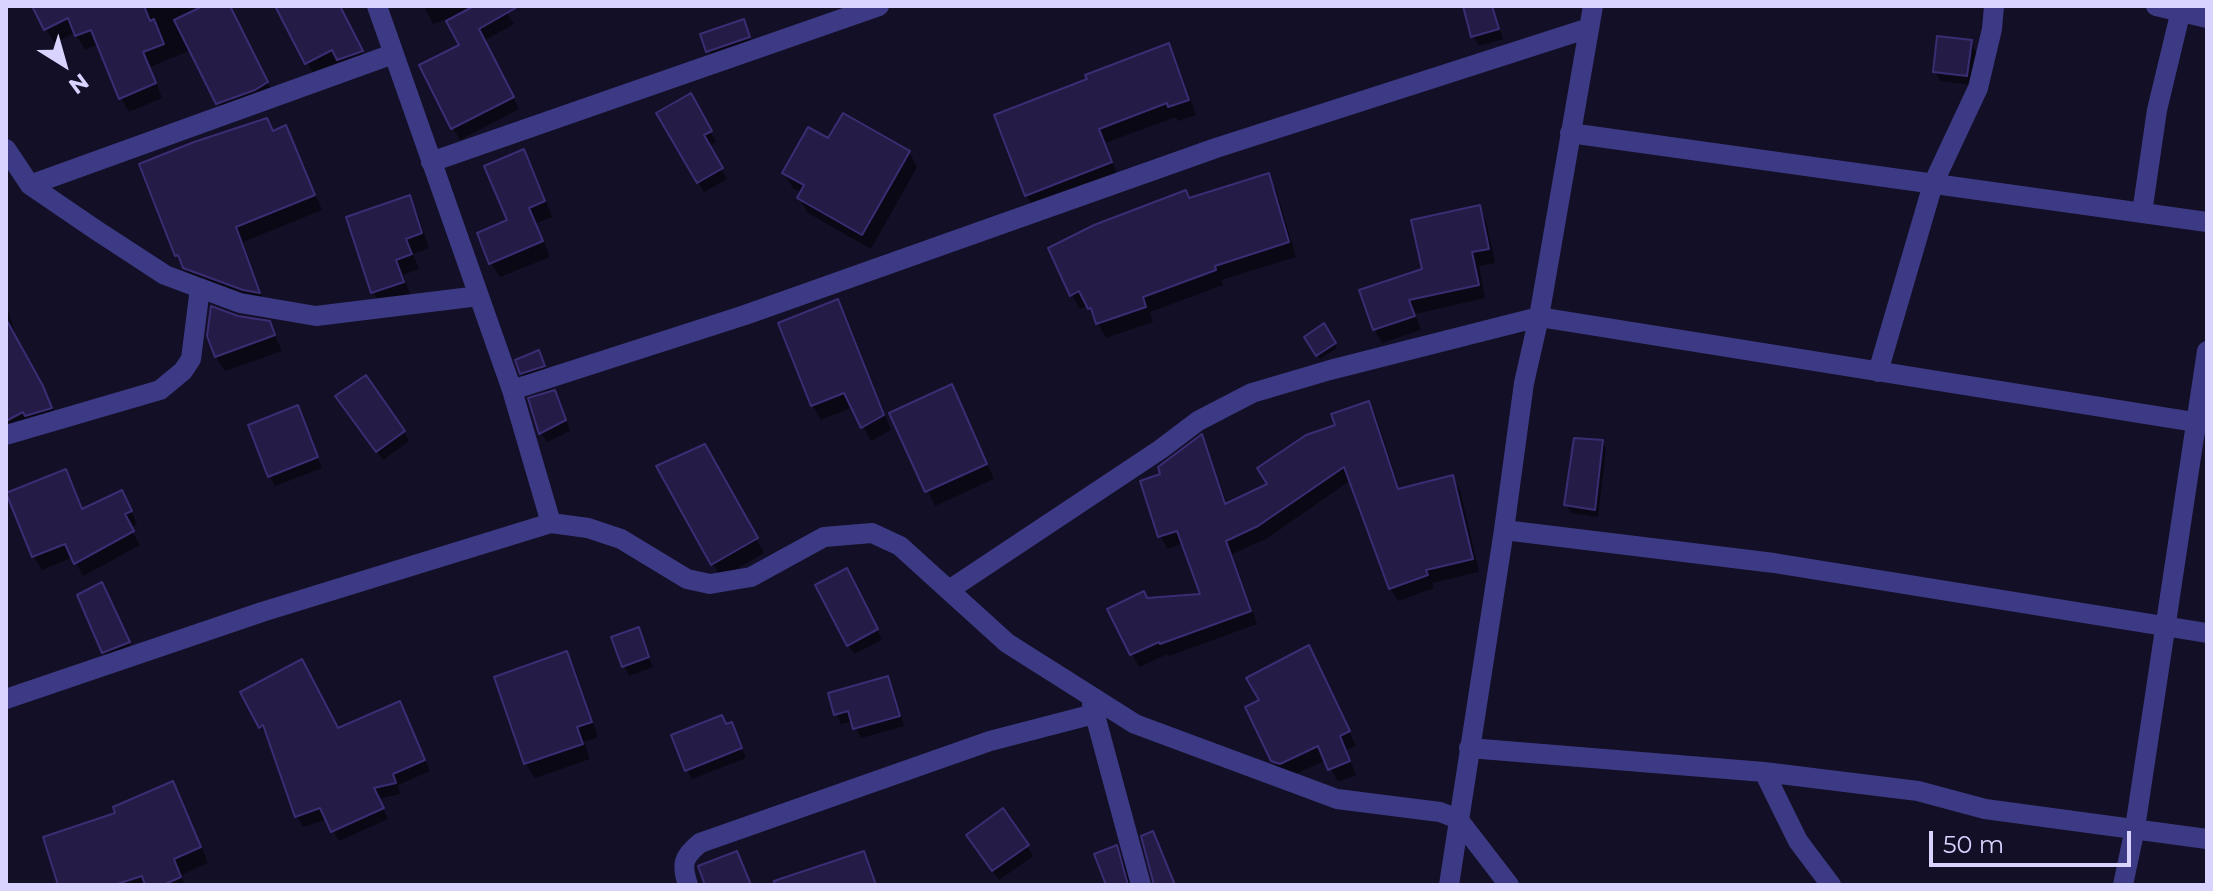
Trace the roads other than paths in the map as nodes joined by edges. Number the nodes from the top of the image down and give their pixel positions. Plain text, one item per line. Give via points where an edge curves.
1 (377, 6) edge
2 (879, 6) edge
3 (1593, 6) edge
4 (1994, 6) edge
5 (2156, 6) edge
6 (2180, 9) edge
7 (2207, 18) edge
8 (1589, 28) junction
9 (393, 54) junction
10 (1570, 133) junction
11 (6, 149) edge
12 (431, 162) junction
13 (1933, 184) junction
14 (30, 185) junction
15 (2142, 213) junction
16 (2207, 222) edge
17 (200, 288) junction
18 (479, 296) junction
19 (1539, 317) junction
20 (2207, 351) edge
21 (1878, 372) junction
22 (512, 390) junction
23 (2201, 423) edge
24 (6, 435) edge
25 (551, 523) junction
26 (1504, 530) junction
27 (949, 590) junction
28 (2165, 626) junction
29 (2207, 633) edge
30 (6, 699) edge
31 (1092, 704) junction
32 (1469, 748) junction
33 (1764, 772) junction
34 (1458, 819) junction
35 (2135, 828) junction
36 (2207, 839) edge
37 (688, 885) edge
38 (1141, 885) edge
39 (1449, 885) edge
40 (1509, 885) edge
41 (1831, 885) edge
42 (2123, 885) edge

1 - 9 street
2 - 12 street
3 - 8 street
4 - 13 street via 1978,88
5 - 6 street
6 - 7 street
6 - 15 street via 2157,110
8 - 10 street
8 - 22 street via 1216,148 745,315
9 - 12 street
9 - 14 street
10 - 13 street
10 - 19 street
11 - 14 street
12 - 18 street
13 - 15 street
13 - 21 street
14 - 17 street via 165,275
15 - 16 street
17 - 18 street via 240,303 316,316
17 - 24 street via 191,359 160,390
18 - 22 street
19 - 21 street
19 - 26 street via 1524,383
19 - 27 street via 1252,393 1198,421
20 - 23 street
21 - 23 street
22 - 25 street
23 - 28 street
25 - 27 street via 621,539 687,579 710,584 751,577 824,537 872,533 900,546
25 - 30 street via 262,612
26 - 28 street via 1774,563
26 - 32 street
27 - 31 street via 1007,643
28 - 29 street
28 - 35 street
31 - 34 street via 1337,799
31 - 37 street via 700,843 687,854 683,870
31 - 38 street
32 - 33 street
32 - 34 street
33 - 35 street via 1918,791 1985,809
33 - 41 street via 1798,841
34 - 39 street
34 - 40 street
35 - 36 street
35 - 42 street

